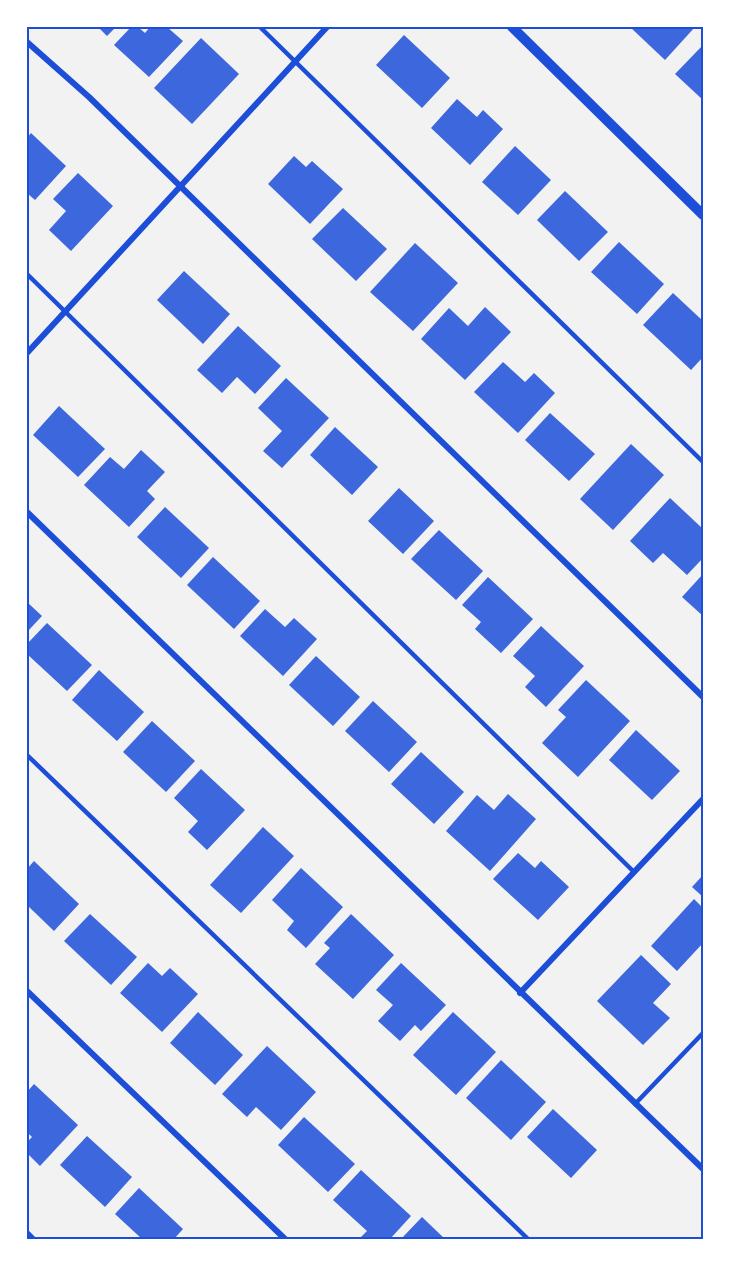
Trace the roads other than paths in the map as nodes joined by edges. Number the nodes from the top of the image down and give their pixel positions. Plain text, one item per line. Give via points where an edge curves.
1 (260, 27) edge
2 (327, 27) edge
3 (512, 27) edge
4 (27, 42) edge
5 (297, 61) junction
6 (182, 188) junction
7 (703, 215) edge
8 (27, 274) edge
9 (67, 311) junction
10 (27, 353) edge
11 (703, 462) edge
12 (27, 512) edge
13 (703, 697) edge
14 (27, 755) edge
15 (703, 800) edge
16 (634, 872) junction
17 (27, 991) edge
18 (520, 993) junction
19 (703, 1033) edge
20 (635, 1104) junction
21 (703, 1169) edge
22 (27, 1232) edge
23 (34, 1239) edge
24 (285, 1239) edge
25 (528, 1239) edge

1 - 5 lane
2 - 5 street
3 - 7 street
4 - 6 street
5 - 6 street
5 - 11 lane
6 - 9 street
6 - 13 street
8 - 9 lane
9 - 10 street
9 - 16 lane
12 - 18 street
14 - 25 lane
15 - 16 street
16 - 18 street
17 - 24 street
18 - 20 street
19 - 20 lane
20 - 21 street
22 - 23 lane

